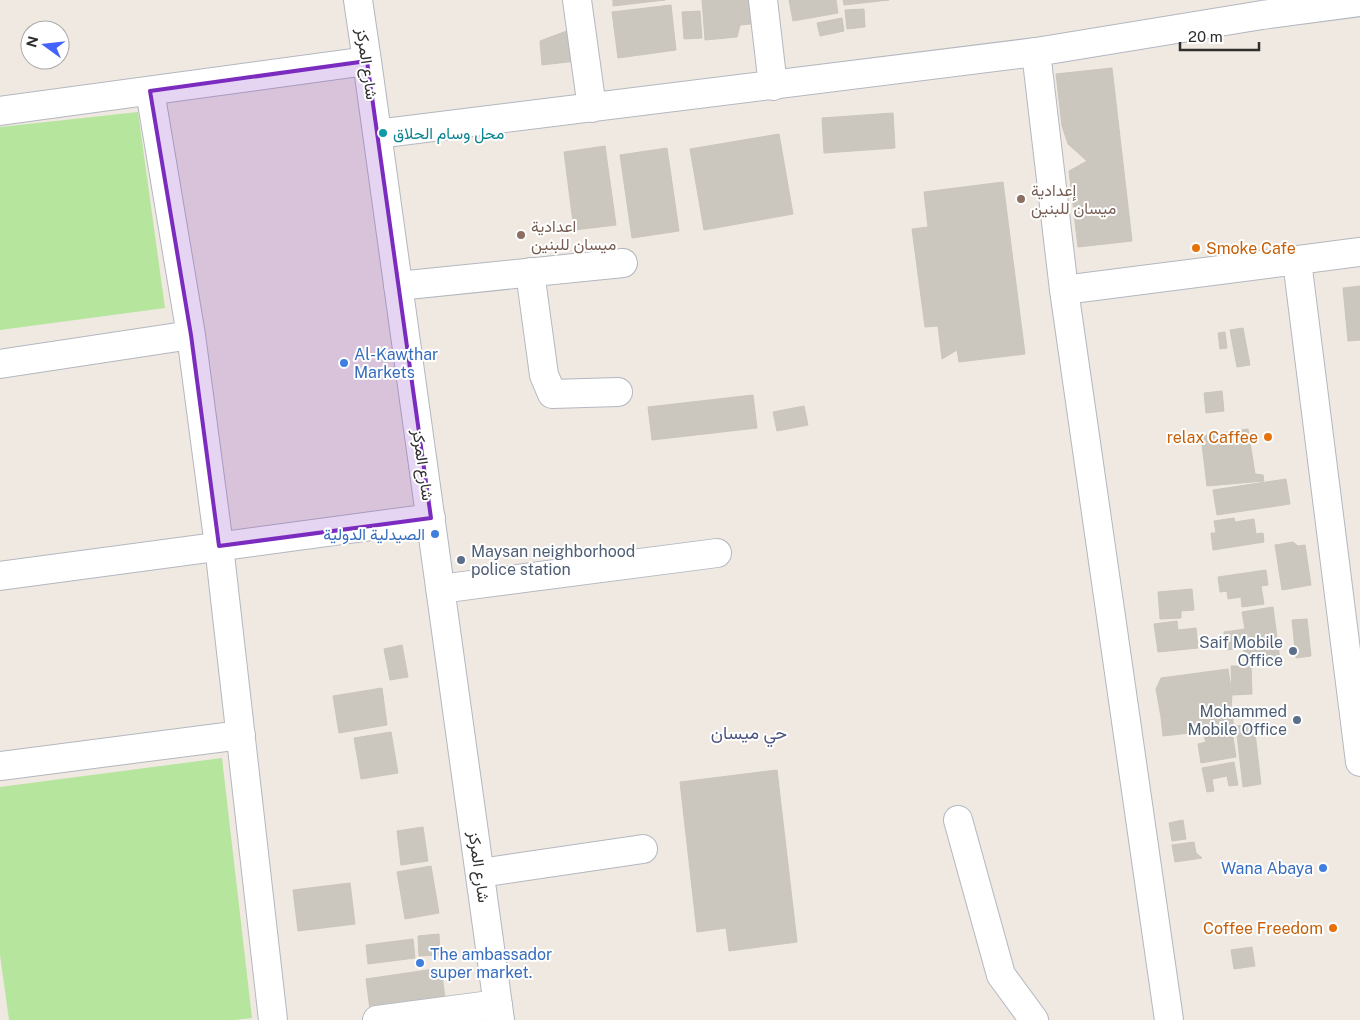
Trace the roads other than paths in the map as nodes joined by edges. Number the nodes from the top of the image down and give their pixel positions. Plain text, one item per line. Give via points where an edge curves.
1 (358, 0) edge
2 (577, 0) edge
3 (763, 0) edge
4 (1360, 2) edge
5 (1260, 8) edge
6 (1036, 52) junction
7 (368, 61) junction
8 (772, 86) junction
9 (150, 91) junction
10 (592, 108) junction
11 (0, 111) edge
12 (377, 134) junction
13 (1360, 252) edge
14 (1297, 261) junction
15 (623, 262) dead end
16 (530, 272) junction
17 (398, 286) junction
18 (1064, 290) junction
19 (191, 335) junction
20 (0, 364) edge
21 (618, 392) dead end
22 (431, 518) junction
23 (219, 546) junction
24 (717, 553) dead end
25 (0, 576) edge
26 (440, 589) junction
27 (241, 735) junction
28 (1360, 762) edge
29 (0, 766) edge
30 (958, 820) dead end
31 (643, 850) dead end
32 (480, 873) junction
33 (499, 1012) edge
34 (274, 1020) edge
35 (377, 1020) edge
36 (1034, 1020) edge
37 (1169, 1020) edge

1 - 7 street, شارع المركز
2 - 10 street
3 - 8 street
4 - 5 street
5 - 6 street
6 - 8 street
6 - 18 street
7 - 9 street
7 - 12 street, شارع المركز
8 - 10 street
9 - 11 street
9 - 19 street
10 - 12 street
12 - 17 street, شارع المركز
13 - 14 street
14 - 18 street
14 - 28 street
15 - 16 street
16 - 17 street
16 - 21 street via 544,375 552,394
17 - 22 street, شارع المركز
18 - 37 street
19 - 20 street
19 - 23 street
22 - 23 street
22 - 26 street, شارع المركز
23 - 25 street
23 - 27 street
24 - 26 street
26 - 32 street, شارع المركز
27 - 29 street
27 - 34 street
30 - 36 street via 1001,975
31 - 32 street
32 - 33 street, شارع المركز
33 - 35 street

